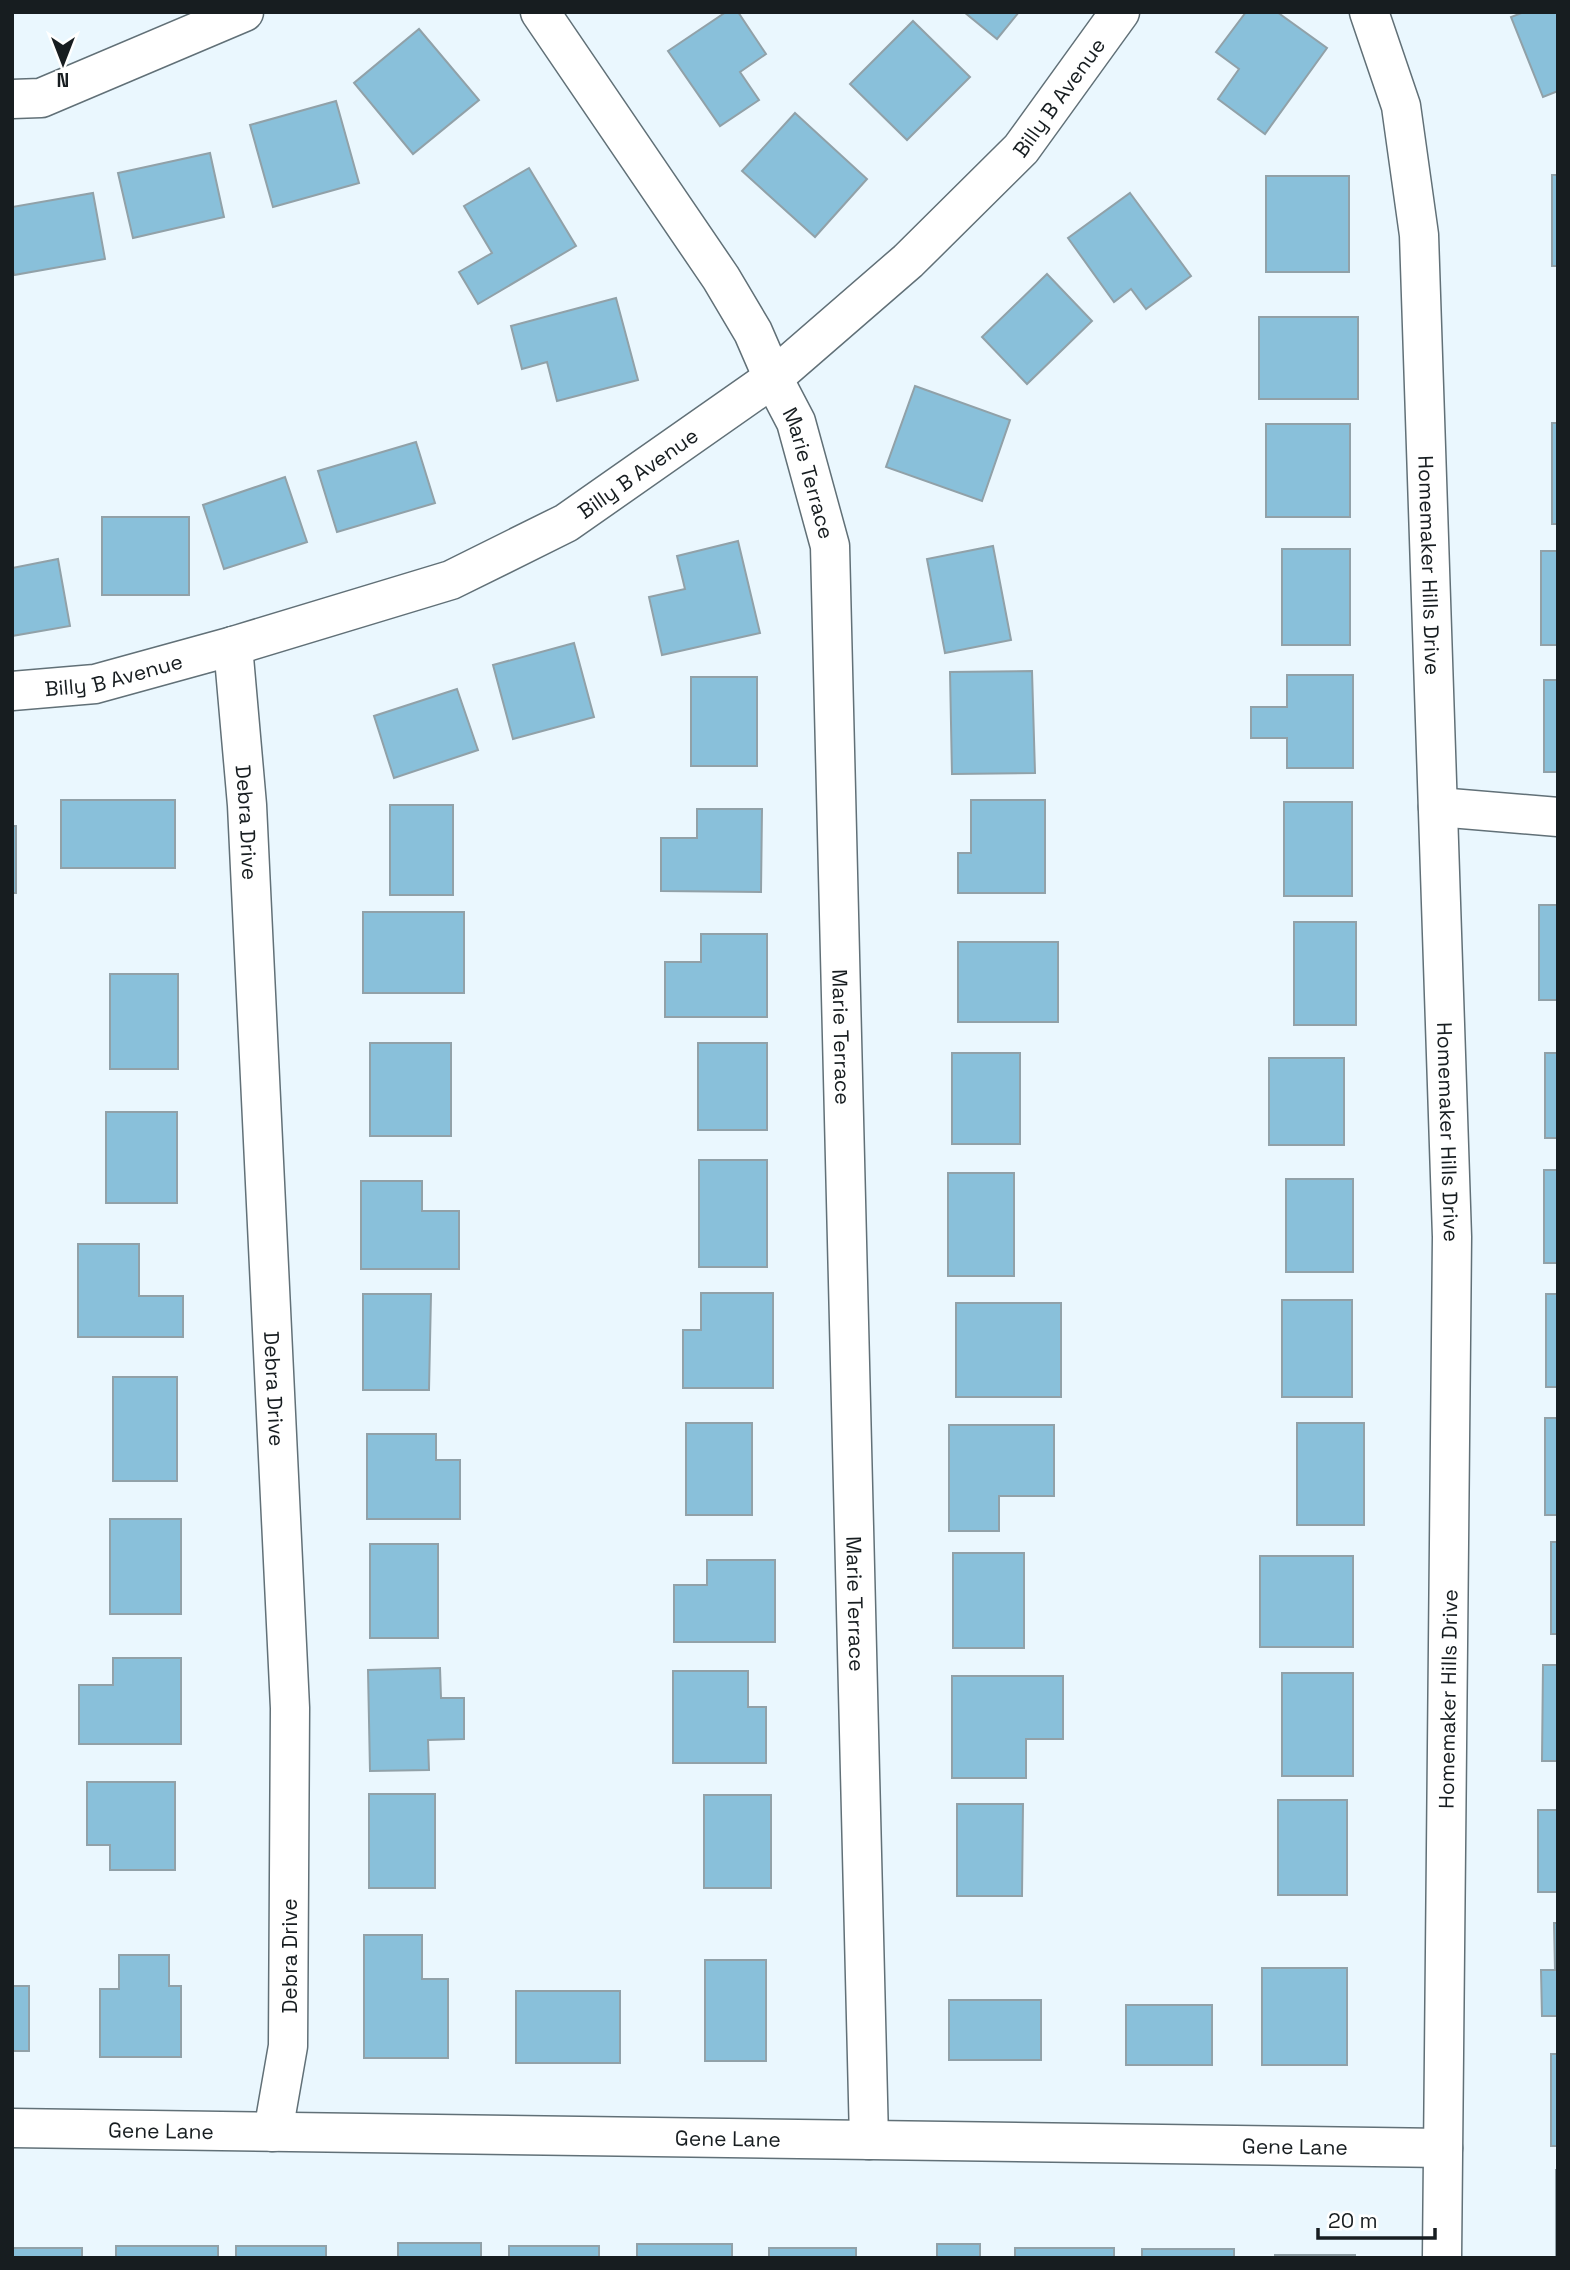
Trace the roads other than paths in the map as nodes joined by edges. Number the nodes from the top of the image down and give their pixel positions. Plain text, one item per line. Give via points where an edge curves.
1 (244, 12) edge
2 (540, 12) edge
3 (1120, 12) edge
4 (1369, 12) edge
5 (12, 99) edge
6 (773, 379) junction
7 (233, 646) junction
8 (12, 691) edge
9 (1438, 807) junction
10 (1558, 817) edge
11 (12, 2128) edge
12 (273, 2132) junction
13 (869, 2140) junction
14 (1443, 2148) junction
15 (1442, 2258) edge

1 - 5 street via 41,98
2 - 6 street, Marie Terrace via 721,278 753,332
3 - 6 street, Billy B Avenue via 1021,149 908,261
4 - 9 street, Homemaker Hills Drive via 1401,106 1419,235
6 - 7 street, Billy B Avenue via 566,523 451,580
6 - 13 street, Marie Terrace via 796,422 830,546
7 - 8 street, Billy B Avenue via 95,684
7 - 12 street, Debra Drive via 247,805 290,1708 288,2046
9 - 10 street
9 - 14 street, Homemaker Hills Drive via 1452,1237
11 - 12 street, Gene Lane
12 - 13 street, Gene Lane
13 - 14 street, Gene Lane
14 - 15 street, Homemaker Hills Drive

